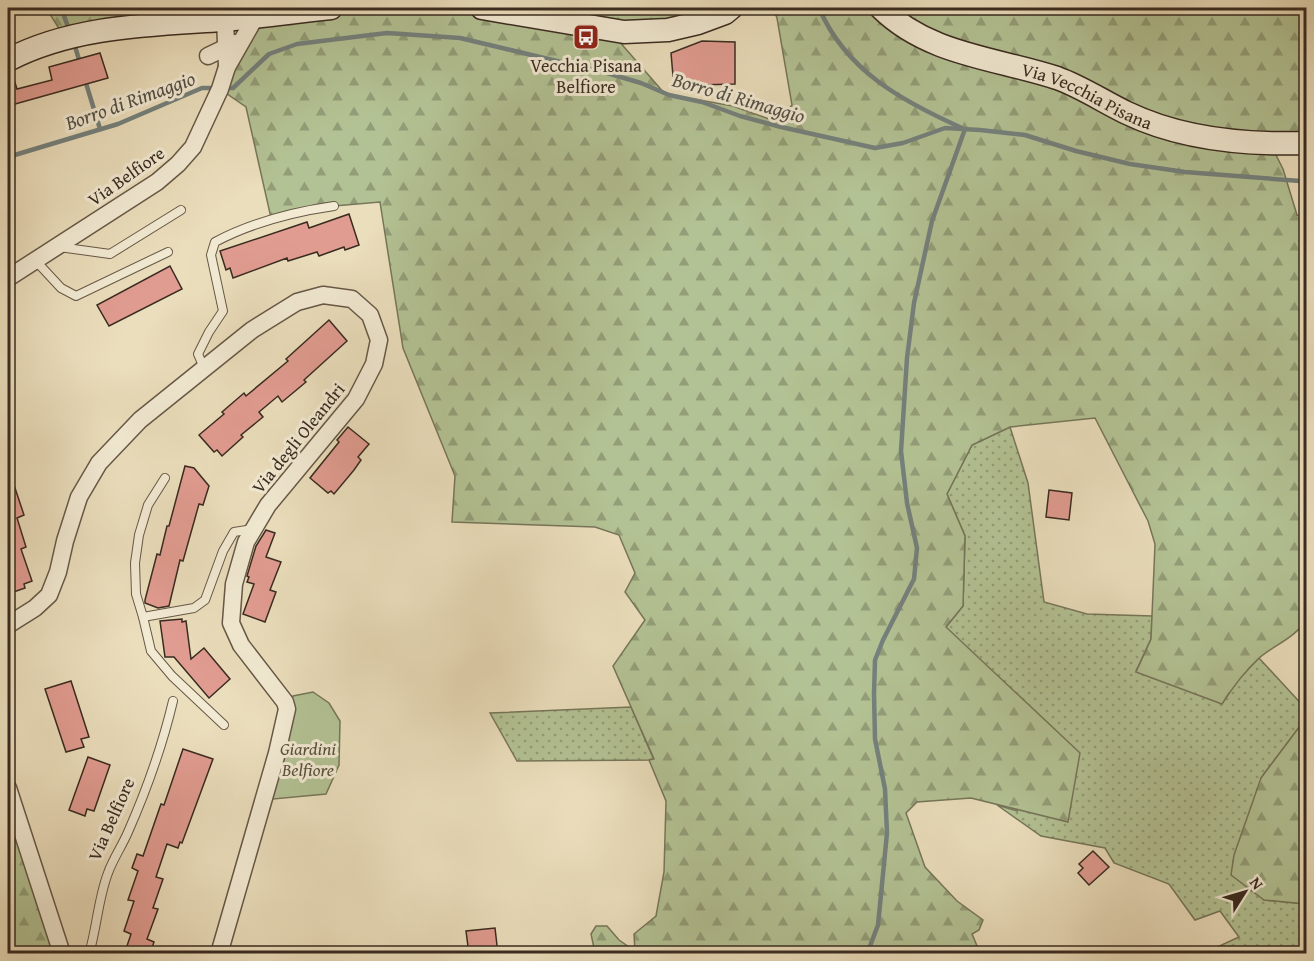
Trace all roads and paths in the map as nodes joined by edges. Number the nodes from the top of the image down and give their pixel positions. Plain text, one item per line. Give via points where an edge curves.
1 (331, 8) edge
2 (482, 8) edge
3 (732, 8) edge
4 (881, 8) edge
5 (256, 16) junction
6 (225, 20) junction
7 (243, 39) junction
8 (226, 47) junction
9 (208, 56) dead end
10 (8, 60) edge
11 (227, 68) junction
12 (1306, 143) edge
13 (334, 206) dead end
14 (181, 210) dead end
15 (55, 246) junction
16 (168, 252) dead end
17 (35, 259) junction
18 (8, 278) edge
19 (204, 368) junction
20 (165, 478) dead end
21 (253, 529) junction
22 (143, 617) junction
23 (8, 625) edge
24 (173, 701) dead end
25 (224, 725) dead end
26 (8, 788) edge
27 (62, 954) edge
28 (89, 954) edge
29 (219, 954) edge

1 - 5 main road
2 - 3 main road via 624,32 668,30 698,23
4 - 12 main road, Via Vecchia Pisana via 894,21 923,38 982,60 1059,79 1128,114 1169,129 1271,144
5 - 6 main road
5 - 7 street, Via Belfiore
6 - 8 street, Via Belfiore
6 - 10 main road via 122,26 45,43
7 - 8 street
7 - 11 street, Via Belfiore
8 - 9 street
8 - 11 street, Via Belfiore
11 - 15 street, Via Belfiore via 193,147 178,164 157,182
13 - 19 lane via 271,218 215,242 211,255 223,311 198,354
14 - 15 lane via 110,254
15 - 17 street, Via Belfiore
16 - 17 lane via 76,296 62,288
17 - 18 street, Via Belfiore
19 - 21 street, Via degli Oleandri via 252,330 297,302 323,295 352,299 370,315 379,340 374,364 356,399 268,505
19 - 23 street, Via degli Oleandri via 140,420 99,463 79,497 49,595
20 - 22 lane via 148,505 135,562 136,594
21 - 22 lane via 234,532 205,600 194,608
21 - 29 street, Via degli Oleandri via 234,584 231,622 241,645 287,709
22 - 25 lane via 151,651
24 - 28 lane, Via Belfiore via 150,781 101,894
26 - 27 street

